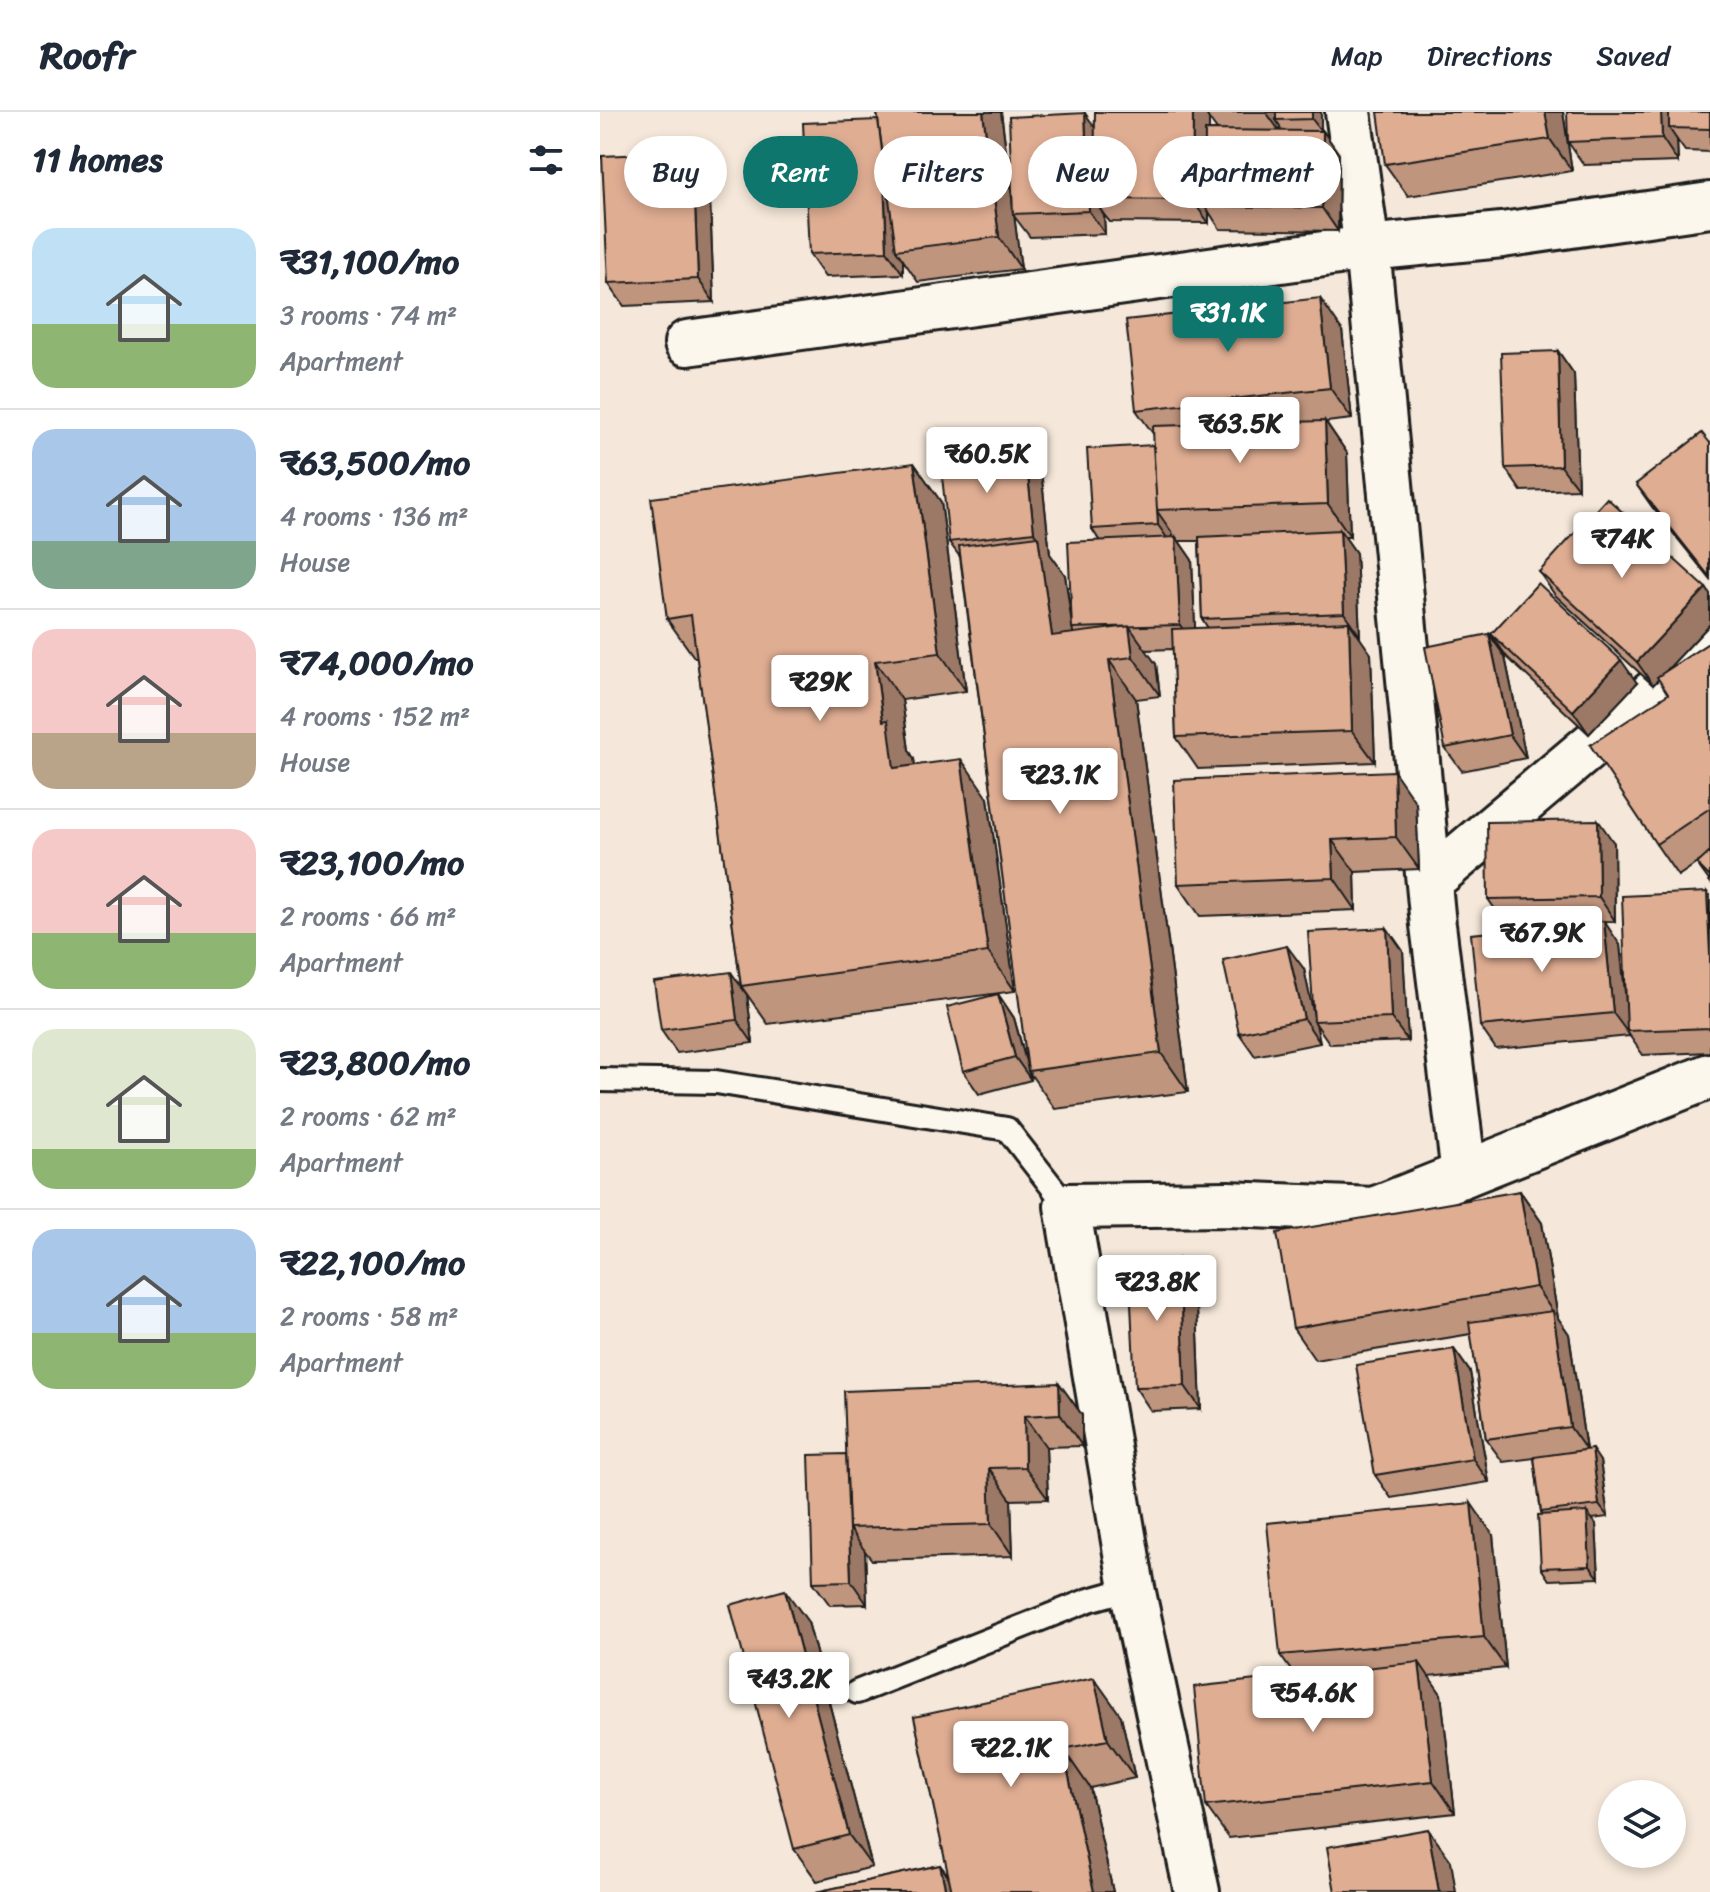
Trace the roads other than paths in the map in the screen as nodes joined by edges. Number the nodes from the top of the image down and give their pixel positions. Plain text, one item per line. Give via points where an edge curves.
1 (1348, 112) edge
2 (1710, 205) edge
3 (1367, 248) junction
4 (687, 343) dead end
5 (1710, 645) edge
6 (1430, 881) junction
7 (1710, 1076) edge
8 (600, 1080) edge
9 (1464, 1174) junction
10 (1067, 1206) junction
11 (1132, 1588) junction
12 (857, 1692) dead end
13 (1197, 1892) edge

1 - 3 street
2 - 3 street
3 - 4 street
3 - 6 street
5 - 6 street
6 - 9 street
7 - 9 street
8 - 10 lane via 716,1082 1007,1129
9 - 10 street via 1374,1210 1228,1204
10 - 11 street
11 - 12 lane
11 - 13 street

